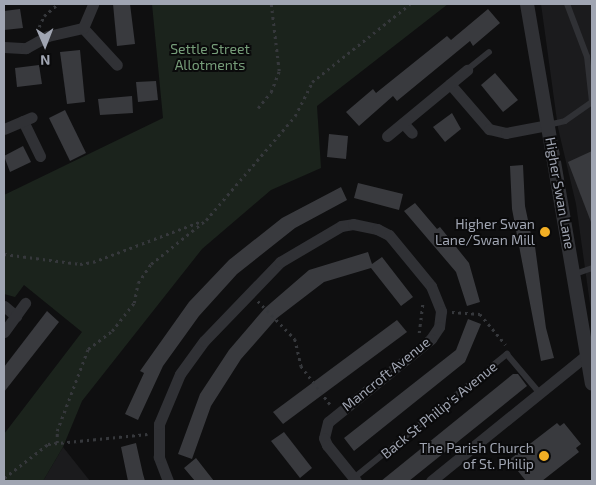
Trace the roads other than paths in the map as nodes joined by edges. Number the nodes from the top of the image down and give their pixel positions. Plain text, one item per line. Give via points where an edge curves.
1 (93, 4) edge
2 (527, 4) edge
3 (567, 4) edge
4 (83, 28) junction
5 (4, 47) edge
6 (489, 52) dead end
7 (117, 65) dead end
8 (467, 70) joint
9 (450, 84) junction
10 (592, 102) edge
11 (403, 123) junction
12 (548, 125) junction
13 (4, 129) edge
14 (412, 134) dead end
15 (387, 136) dead end
16 (40, 156) dead end
17 (592, 268) edge
18 (574, 274) junction
19 (25, 303) dead end
20 (4, 306) edge
21 (16, 316) junction
22 (4, 332) edge
23 (588, 354) junction
24 (592, 383) edge
25 (540, 393) junction
26 (355, 480) edge
27 (168, 481) edge
28 (431, 481) edge

1 - 4 street
2 - 12 street, Higher Swan Lane
3 - 10 lane via 587,57
4 - 5 street via 48,36 26,48
4 - 7 street
6 - 8 lane
8 - 9 street
9 - 11 street
9 - 12 street via 489,129 506,133
10 - 12 lane via 565,121
11 - 14 street
11 - 15 street
12 - 18 street, Higher Swan Lane
13 - 16 street via 28,119
17 - 18 lane
18 - 23 street, Higher Swan Lane
19 - 21 street
20 - 21 street
21 - 22 street
23 - 24 street, Higher Swan Lane
23 - 25 street
25 - 26 lane, Back St Philip's Avenue via 507,354
25 - 28 street
26 - 27 street, Mancroft Avenue via 324,438 328,422 422,347 435,334 441,311 431,286 388,235 353,224 341,226 295,252 249,292 204,341 180,374 164,409 158,433 158,457

